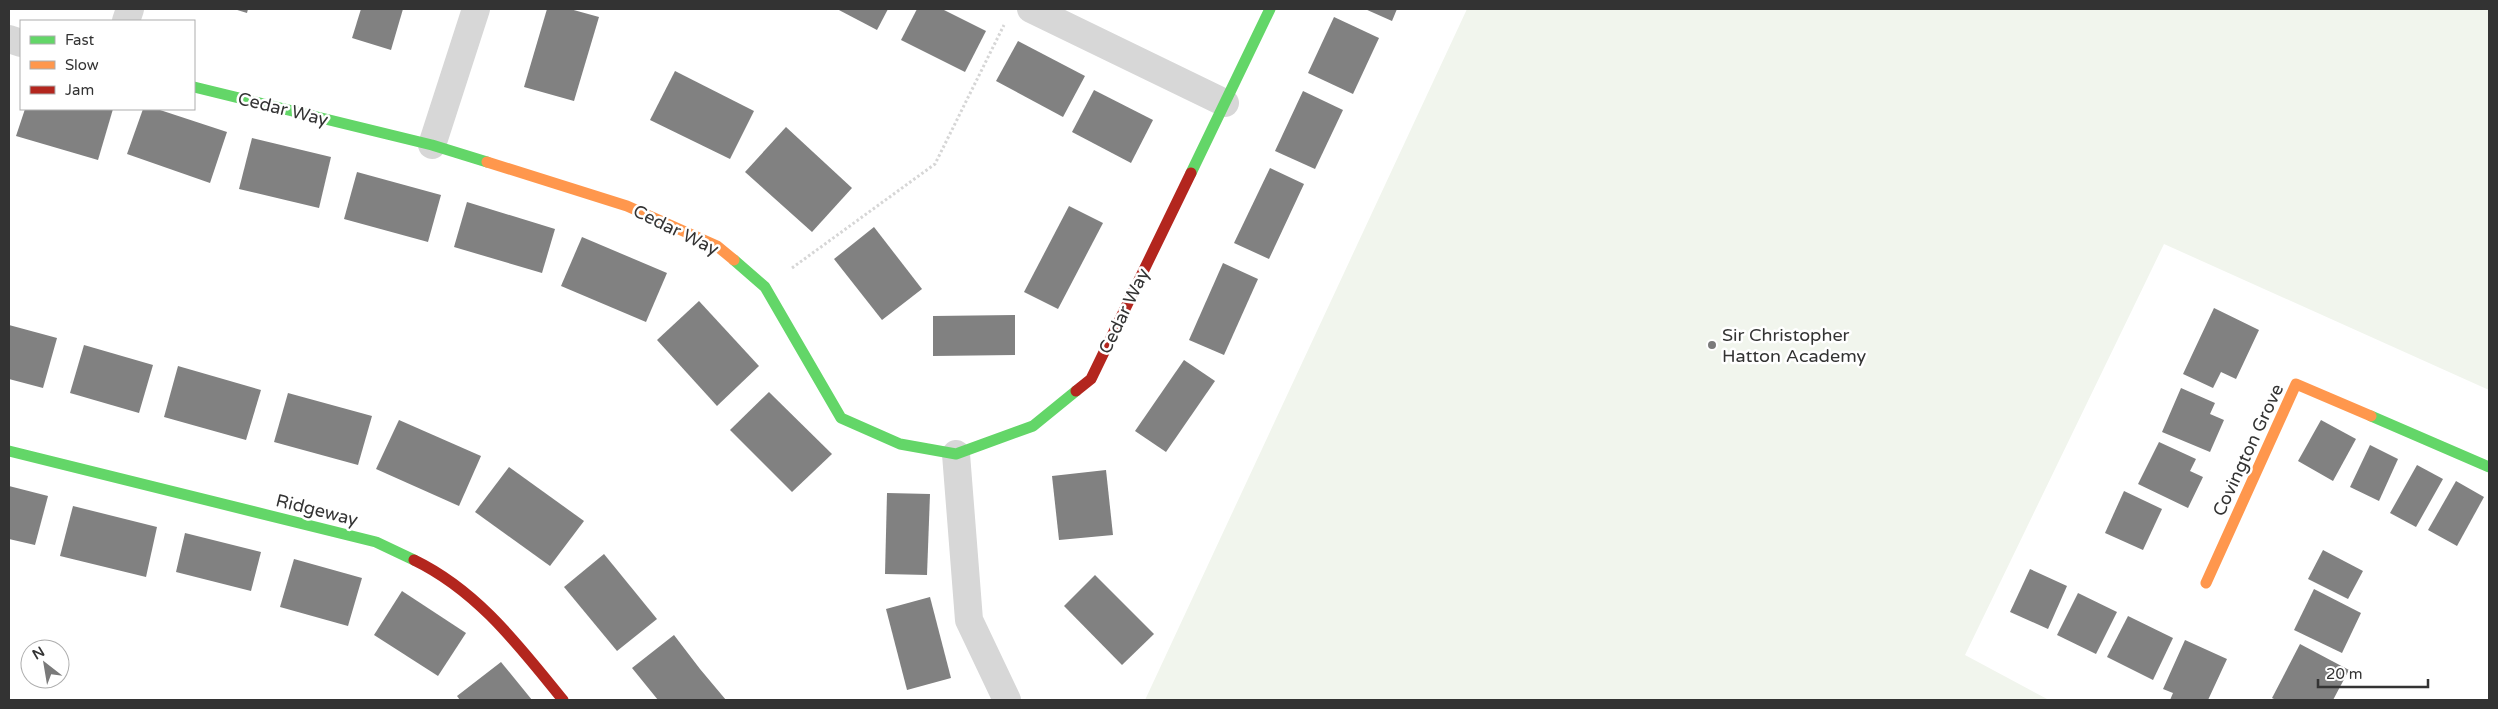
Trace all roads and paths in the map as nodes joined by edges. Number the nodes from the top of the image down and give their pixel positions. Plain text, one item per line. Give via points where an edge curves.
1 (476, 9) edge
2 (1270, 9) edge
3 (1019, 13) edge
4 (195, 87) edge
5 (1224, 103) junction
6 (432, 145) junction
7 (765, 287) junction
8 (9, 451) edge
9 (956, 454) junction
10 (2489, 467) edge
11 (2206, 584) dead end
12 (563, 700) edge
13 (1007, 700) edge

1 - 6 street
2 - 5 street, Cedar Way
3 - 5 street
3 - 7 path via 934,164
4 - 6 street, Cedar Way
5 - 9 street, Cedar Way via 1091,379 1032,426
6 - 7 street, Cedar Way via 627,206 717,246
7 - 9 street, Cedar Way via 841,418 900,444
8 - 12 street, Ridgeway via 376,542 438,572 501,624
9 - 13 street via 969,620
10 - 11 street, Covington Grove via 2296,384

